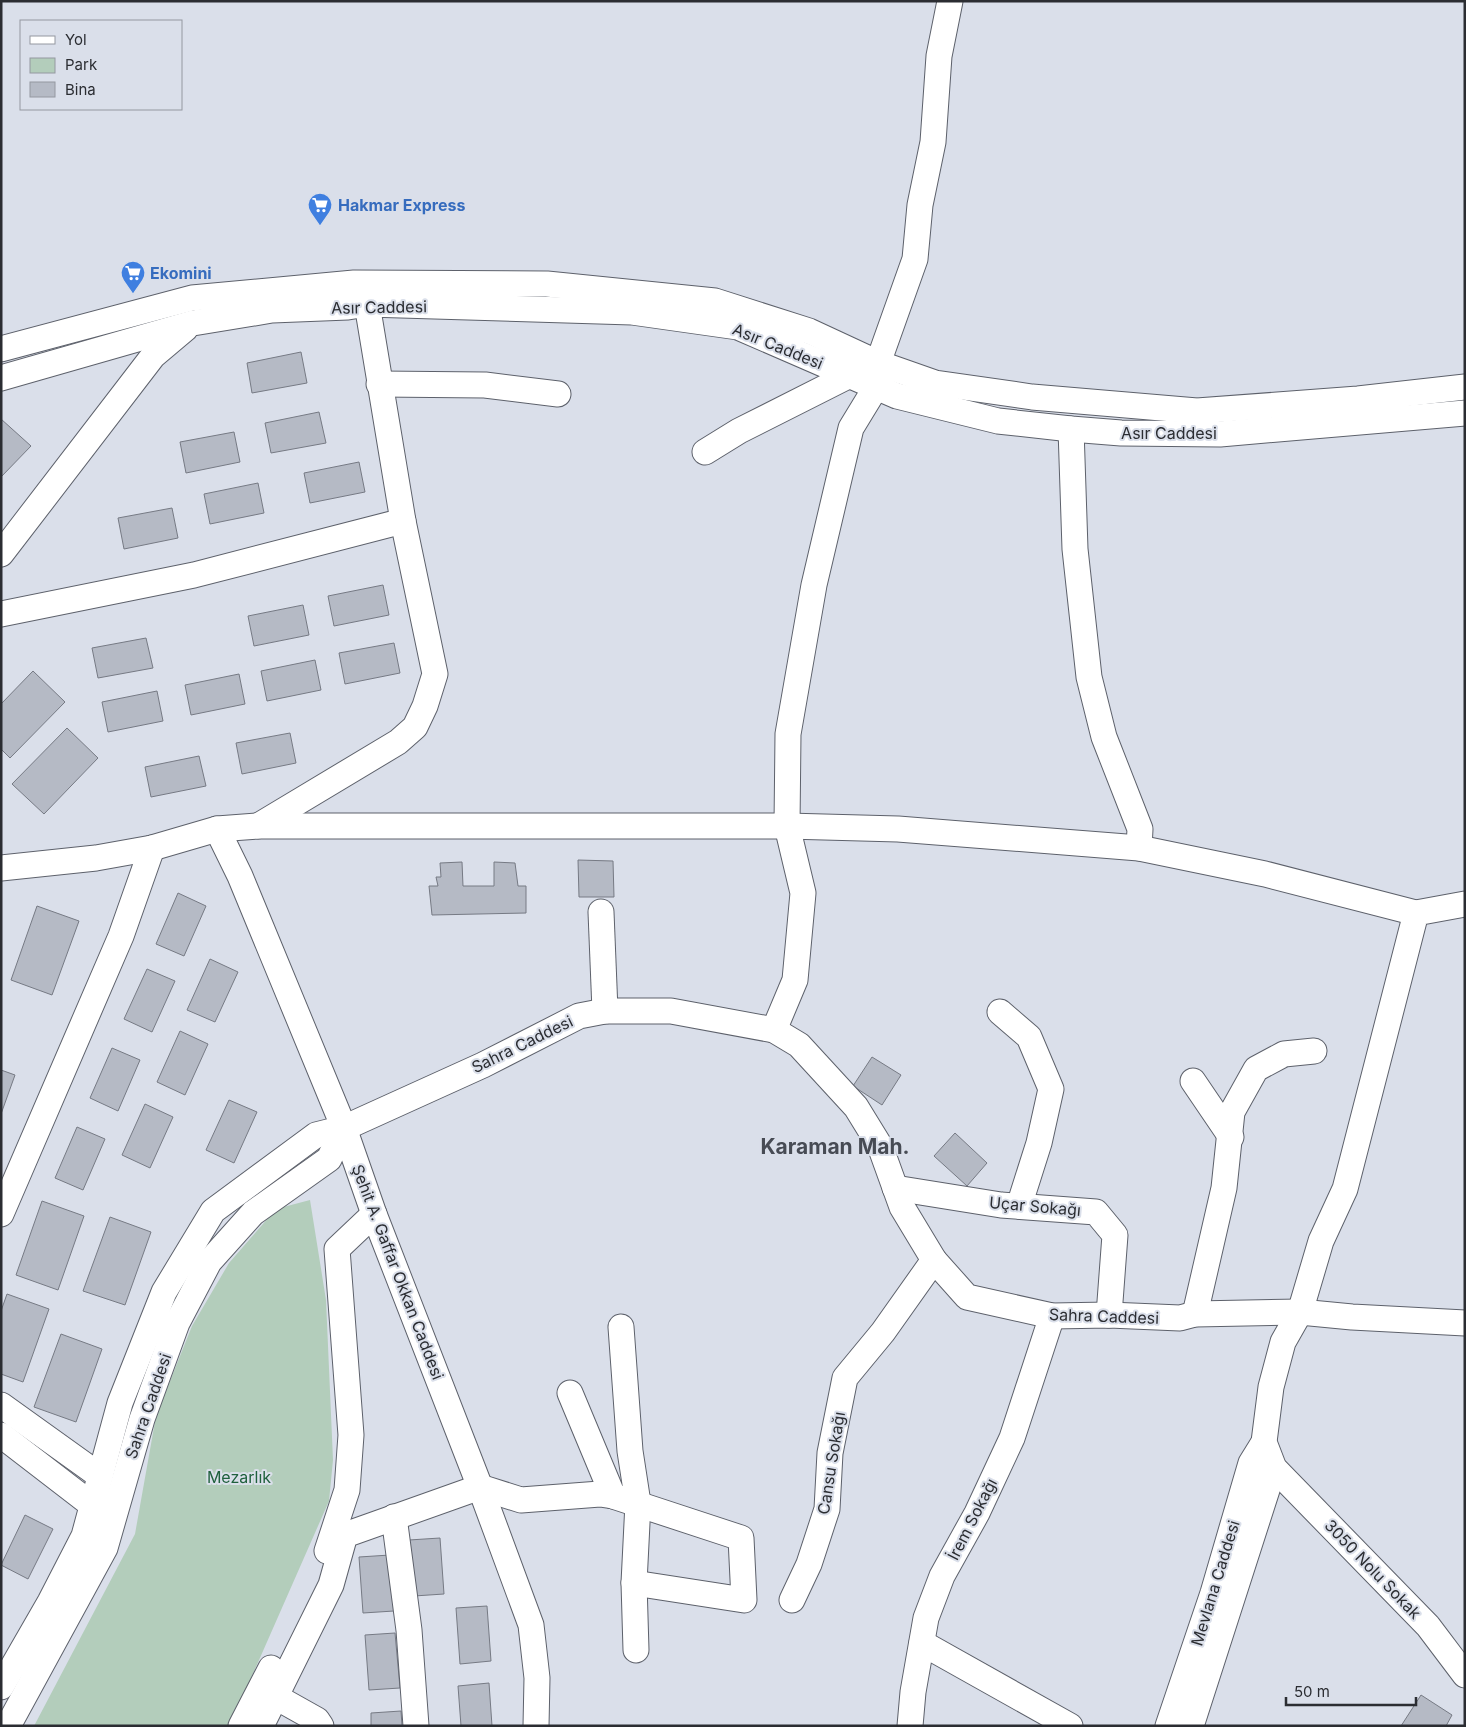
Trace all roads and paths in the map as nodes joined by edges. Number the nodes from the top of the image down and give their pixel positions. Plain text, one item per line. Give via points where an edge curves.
1 (950, 1) edge
2 (367, 304) junction
3 (193, 323) junction
4 (1, 349) edge
5 (877, 374) junction
6 (850, 375) junction
7 (1, 378) edge
8 (379, 384) junction
9 (1465, 387) edge
10 (558, 394) dead end
11 (1465, 413) edge
12 (1071, 429) junction
13 (705, 452) dead end
14 (403, 521) junction
15 (1, 554) edge
16 (1, 614) edge
17 (258, 826) junction
18 (787, 826) junction
19 (217, 829) junction
20 (152, 848) junction
21 (1139, 848) junction
22 (1, 868) edge
23 (1465, 904) edge
24 (601, 912) dead end
25 (1416, 913) junction
26 (605, 1011) junction
27 (1000, 1012) dead end
28 (774, 1030) junction
29 (1314, 1050) dead end
30 (1193, 1081) dead end
31 (344, 1128) junction
32 (1231, 1137) junction
33 (895, 1188) junction
34 (1019, 1206) junction
35 (1, 1214) edge
36 (374, 1214) junction
37 (934, 1260) junction
38 (1300, 1312) junction
39 (1196, 1314) junction
40 (1109, 1315) junction
41 (1052, 1316) junction
42 (1465, 1323) edge
43 (621, 1327) dead end
44 (570, 1393) dead end
45 (1, 1405) edge
46 (1, 1435) edge
47 (1264, 1442) junction
48 (1274, 1468) junction
49 (100, 1476) junction
50 (480, 1487) junction
51 (613, 1496) junction
52 (638, 1503) junction
53 (92, 1505) junction
54 (394, 1517) junction
55 (634, 1583) junction
56 (792, 1600) dead end
57 (922, 1643) junction
58 (636, 1650) dead end
59 (1465, 1675) edge
60 (1, 1687) edge
61 (276, 1697) junction
62 (8, 1726) edge
63 (241, 1726) edge
64 (262, 1726) edge
65 (320, 1726) edge
66 (416, 1726) edge
67 (536, 1726) edge
68 (910, 1726) edge
69 (1070, 1726) edge
70 (1168, 1726) edge
71 (1190, 1726) edge

1 - 5 street via 940,56 932,142 920,205 915,259
2 - 3 street, Asır Caddesi via 272,310
2 - 6 street, Asır Caddesi via 632,312 719,324 738,327
2 - 8 street
3 - 7 street, Asır Caddesi
3 - 15 street via 153,356
4 - 5 street, Asır Caddesi via 192,298 354,283 547,284 715,301 809,331
5 - 6 street, Asır Caddesi
5 - 9 street, Asır Caddesi via 1032,397 1197,411
5 - 12 street, Asır Caddesi via 897,396 998,421
5 - 18 street via 851,428 814,585 788,734
6 - 13 street
8 - 10 street via 485,386
8 - 14 street
11 - 12 street, Asır Caddesi via 1220,434
12 - 21 street via 1075,549 1090,677 1104,737 1140,829
14 - 16 street via 194,575
14 - 17 street via 435,674 425,706 415,727 398,742
17 - 18 street
17 - 19 street
18 - 21 street via 898,829
18 - 28 street via 803,893 795,980
19 - 20 street
19 - 31 street, Şehit A. Gaffar Okkan Caddesi via 240,876
20 - 22 street via 96,858
20 - 35 street via 121,936
21 - 25 street via 1265,874
23 - 25 street
24 - 26 street
25 - 38 street via 1345,1189 1322,1241
26 - 28 street, Sahra Caddesi via 671,1011
26 - 31 street, Sahra Caddesi via 579,1016
27 - 34 street via 1029,1037 1051,1090 1039,1143
28 - 33 street, Sahra Caddesi via 799,1044 856,1107 880,1146
29 - 32 street via 1284,1054 1256,1069 1232,1112
30 - 32 street
31 - 36 street, Şehit A. Gaffar Okkan Caddesi
31 - 49 street, Sahra Caddesi via 316,1135 213,1211 164,1292 120,1403
31 - 62 street, Sahra Caddesi via 329,1159 253,1213 209,1262 177,1324 142,1419 105,1548
32 - 39 street via 1224,1188
33 - 34 street, Uçar Sokağı
33 - 37 street, Sahra Caddesi via 902,1207
34 - 40 street, Uçar Sokağı via 1096,1212 1115,1235
36 - 50 street, Şehit A. Gaffar Okkan Caddesi
36 - 63 street via 338,1249 351,1435 347,1490 338,1523 304,1608
37 - 41 street, Sahra Caddesi via 967,1297
37 - 56 street, Cansu Sokağı via 884,1332 846,1378 830,1454 827,1509 809,1564
38 - 39 street, Sahra Caddesi
38 - 42 street, Sahra Caddesi
38 - 47 street via 1283,1342 1271,1388
39 - 40 street, Sahra Caddesi via 1180,1318
40 - 41 street, Sahra Caddesi
41 - 57 street, İrem Sokağı via 1012,1438 977,1513 942,1576 926,1618
43 - 52 street via 630,1451
44 - 51 street
45 - 49 street
46 - 53 street
47 - 48 street
47 - 70 street, Mevlana Caddesi via 1251,1464 1213,1593
48 - 59 street, 3050 Nolu Sokak via 1428,1626
48 - 71 street, Mevlana Caddesi
49 - 53 street, Sahra Caddesi
50 - 51 street via 521,1500 600,1494
50 - 54 street
50 - 67 street, Şehit A. Gaffar Okkan Caddesi via 531,1625 537,1678
51 - 52 street
52 - 55 street
52 - 55 street via 741,1538 744,1600
53 - 60 street, Sahra Caddesi via 84,1536
54 - 61 street via 345,1535 331,1585
54 - 66 street via 409,1630
55 - 58 street
57 - 68 street, İrem Sokağı
57 - 69 street
61 - 64 street
61 - 65 street via 317,1720

